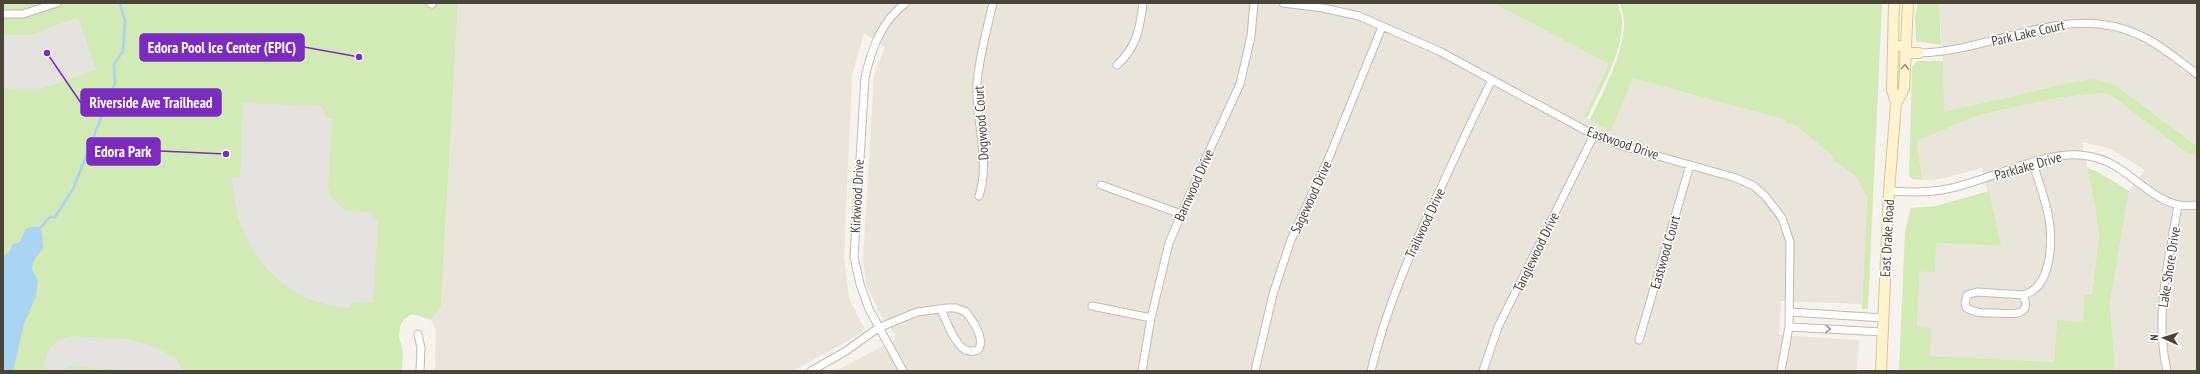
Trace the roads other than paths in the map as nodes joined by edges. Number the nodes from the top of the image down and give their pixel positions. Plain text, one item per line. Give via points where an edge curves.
1 (57, 3) edge
2 (906, 3) edge
3 (993, 3) edge
4 (1143, 3) edge
5 (1254, 3) edge
6 (1283, 3) edge
7 (1894, 3) edge
8 (1901, 3) edge
9 (1908, 3) edge
10 (3, 14) edge
11 (1382, 27) junction
12 (1906, 51) junction
13 (1919, 53) joint
14 (1117, 65) dead end
15 (2197, 74) edge
16 (1492, 80) junction
17 (1896, 104) junction
18 (1594, 135) junction
19 (2033, 163) junction
20 (1690, 165) junction
21 (1101, 185) dead end
22 (1889, 191) junction
23 (979, 196) dead end
24 (2178, 205) junction
25 (2197, 205) edge
26 (1181, 214) junction
27 (2023, 295) junction
28 (1092, 306) dead end
29 (941, 310) junction
30 (1790, 312) junction
31 (1151, 318) junction
32 (1884, 318) junction
33 (1789, 327) junction
34 (878, 328) junction
35 (1883, 332) junction
36 (418, 334) dead end
37 (1639, 340) dead end
38 (420, 371) edge
39 (811, 371) edge
40 (903, 371) edge
41 (1142, 371) edge
42 (1255, 371) edge
43 (1371, 371) edge
44 (1483, 371) edge
45 (1781, 371) edge
46 (1881, 371) edge
47 (2167, 371) edge

1 - 10 street via 23,14
2 - 34 street, Kirkwood Drive via 891,16 877,36 865,77 854,257 860,284
3 - 23 street, Dogwood Court via 977,83 984,167
4 - 14 street via 1136,42
5 - 26 street, Barnwood Drive via 1251,36 1240,84
6 - 11 street, Eastwood Drive via 1359,16
7 - 17 main road, East Drake Road via 1892,89
8 - 12 main road via 1900,41
9 - 12 main road, East Drake Road
11 - 16 street, Eastwood Drive via 1439,51
11 - 42 street, Sagewood Drive via 1330,154 1291,240 1273,294
12 - 13 main road
17 -> 12 main road, East Drake Road via 1904,90
13 - 15 street, Park Lake Court via 1962,49 2062,24 2090,23 2139,34
16 - 18 street, Eastwood Drive
16 - 43 street, Trailwood Drive via 1393,294
17 - 22 main road, East Drake Road
18 - 20 street, Eastwood Drive
18 - 44 street, Tanglewood Drive via 1498,327
19 - 22 street, Parklake Drive via 1948,189 1926,192
19 - 24 street, Parklake Drive via 2078,154 2102,160 2116,166 2168,202
19 - 27 street via 2050,226 2050,244 2042,280 2029,293
20 - 30 street, Eastwood Drive via 1754,186 1782,218 1790,242
20 - 37 street, Eastwood Court
21 - 26 street
22 - 32 main road, East Drake Road
24 - 25 street
24 - 47 street, Lake Shore Drive via 2161,321 2162,349
26 - 31 street, Barnwood Drive via 1169,244
27 - 27 street via 2026,305 2023,310 2014,314 1975,312 1964,303 1967,295 1977,292
28 - 31 street
29 - 29 street via 956,308 966,312 982,342 978,350 964,351
29 - 34 street via 925,310
30 - 32 street
30 - 33 street, Eastwood Drive
31 - 41 street, Barnwood Drive
32 - 35 main road, East Drake Road
33 -> 35 street
33 - 45 street, Eastwood Drive
34 - 39 street via 846,352
34 - 40 street, Kirkwood Drive
35 - 46 main road, East Drake Road
36 - 38 street via 421,348

